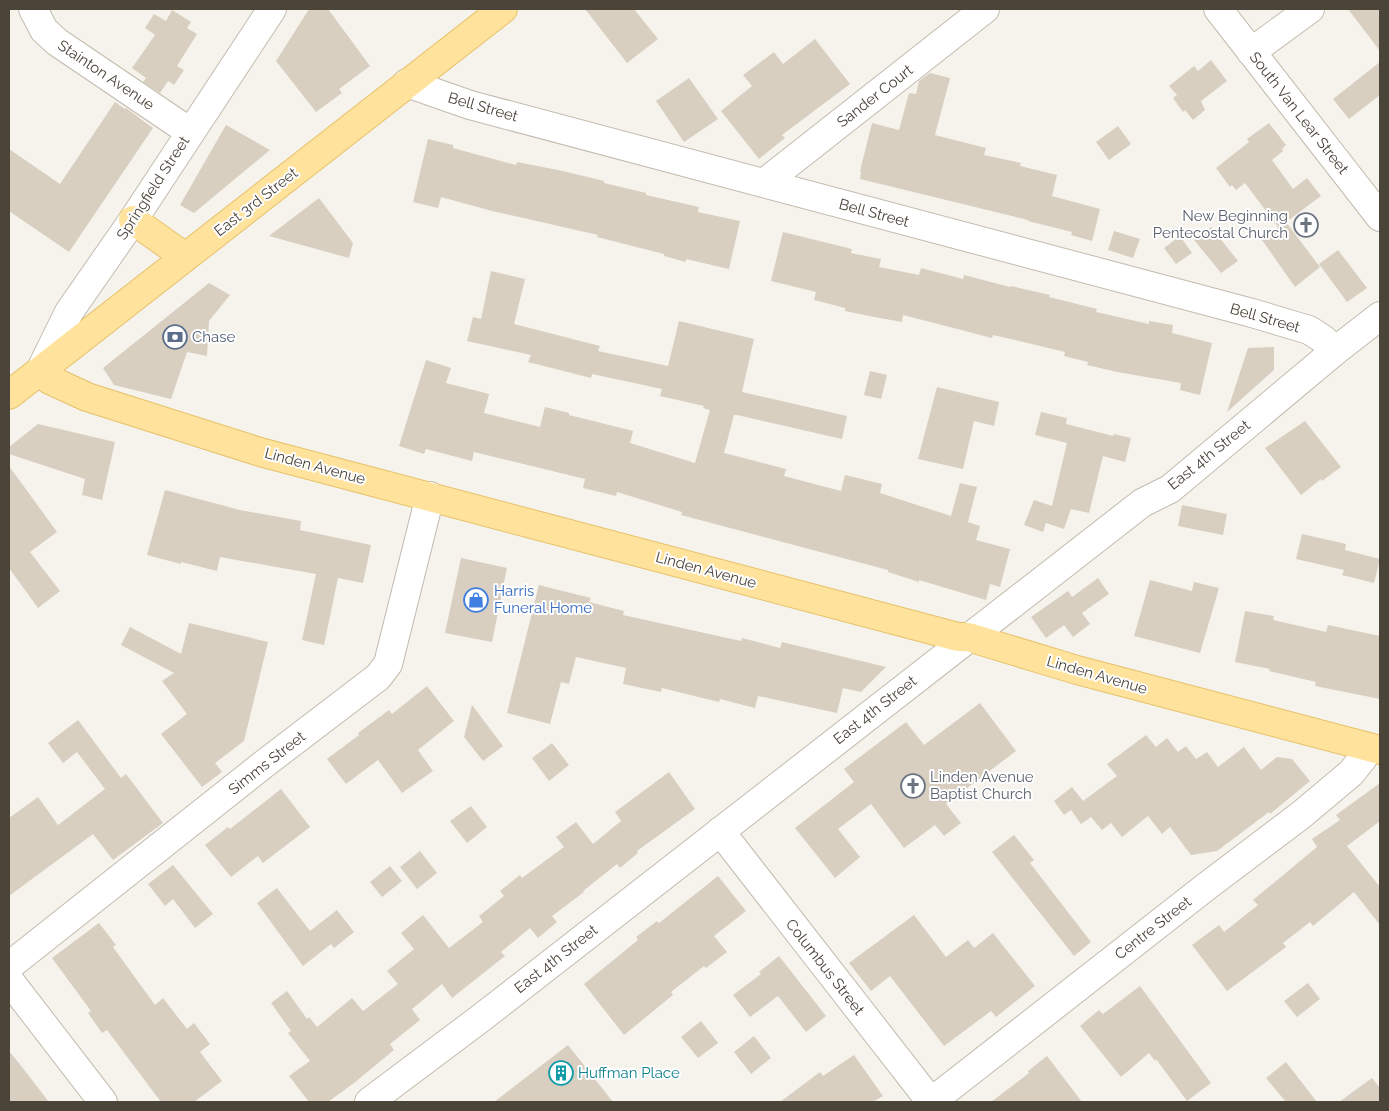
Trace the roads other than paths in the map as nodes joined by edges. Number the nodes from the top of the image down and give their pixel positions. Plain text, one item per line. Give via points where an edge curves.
1 (33, 9) edge
2 (272, 9) edge
3 (503, 9) edge
4 (985, 9) edge
5 (1218, 9) edge
6 (1310, 9) edge
7 (1251, 52) junction
8 (407, 83) junction
9 (190, 132) junction
10 (764, 184) junction
11 (1380, 218) edge
12 (133, 220) junction
13 (185, 257) junction
14 (1380, 316) edge
15 (1335, 351) junction
16 (40, 370) junction
17 (9, 395) edge
18 (430, 496) junction
19 (968, 637) junction
20 (1374, 749) edge
21 (720, 831) junction
22 (9, 966) edge
23 (9, 980) edge
24 (103, 1102) edge
25 (369, 1102) edge
26 (931, 1102) edge

1 - 9 street, Stainton Avenue via 44,30 57,42
2 - 9 street, Springfield Street
3 - 8 main road, East 3rd Street
4 - 10 street, Sander Court
5 - 7 street, South Van Lear Street
6 - 7 street
7 - 11 street, South Van Lear Street
8 - 10 street, Bell Street via 470,105
8 - 13 main road, East 3rd Street
9 - 12 street, Springfield Street
10 - 15 street, Bell Street via 1252,313 1309,330
12 - 13 main road
12 - 16 street, Springfield Street via 69,312
13 - 16 main road, East 3rd Street
14 - 15 street, East 4th Street
15 - 19 street, East 4th Street via 1170,489 1142,503
16 - 17 main road, East 3rd Street
16 - 18 main road, Linden Avenue via 50,380 96,400 260,452
18 - 19 main road, Linden Avenue via 958,637
18 - 22 street, Simms Street via 388,664 378,677
19 - 20 main road, Linden Avenue via 1077,670
19 - 21 street, East 4th Street
20 - 26 street, Centre Street via 1351,774 1301,815
21 - 25 street, East 4th Street
21 - 26 street, Columbus Street
23 - 24 street

